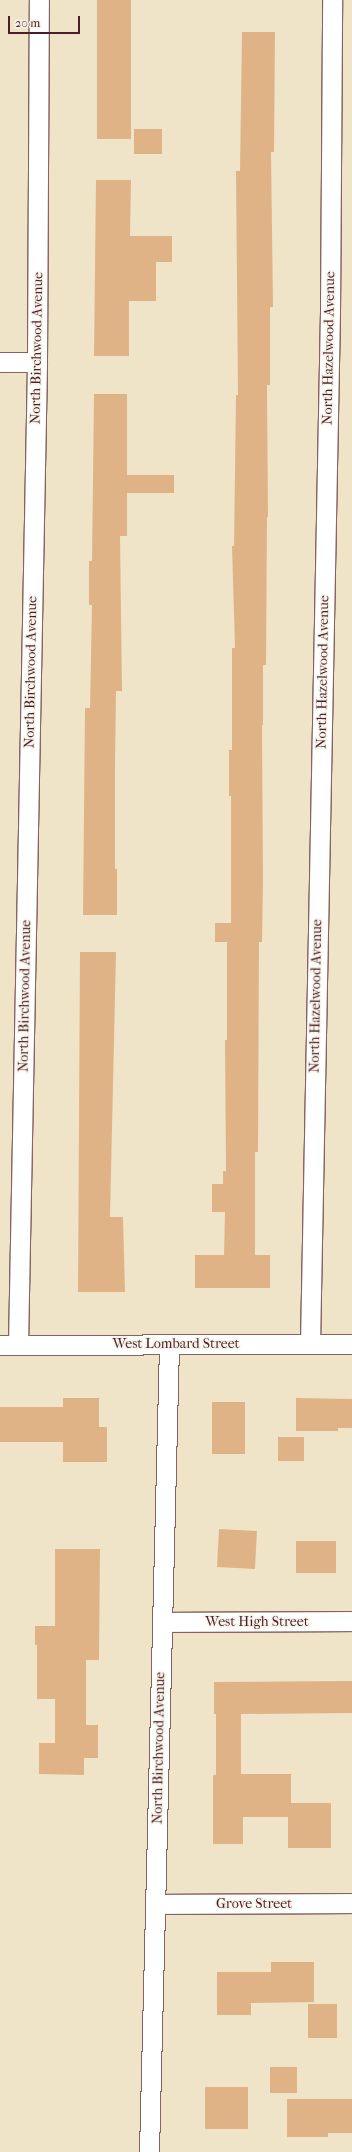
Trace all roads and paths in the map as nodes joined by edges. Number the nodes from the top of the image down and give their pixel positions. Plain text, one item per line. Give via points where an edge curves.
1 (39, 0) edge
2 (332, 0) edge
3 (0, 362) edge
4 (37, 362) junction
5 (168, 1344) junction
6 (310, 1344) junction
7 (352, 1344) edge
8 (9, 1345) edge
9 (162, 1622) junction
10 (352, 1622) edge
11 (155, 1904) junction
12 (352, 1904) edge
13 (149, 2152) edge

1 - 4 street, North Birchwood Avenue
2 - 6 street, North Hazelwood Avenue via 330,319
3 - 4 street
4 - 8 street, North Birchwood Avenue
5 - 6 street, West Lombard Street
5 - 8 street, West Lombard Street
5 - 9 street, North Birchwood Avenue
6 - 7 street, West Lombard Street
9 - 10 street, West High Street
9 - 11 street, North Birchwood Avenue
11 - 12 street, Grove Street
11 - 13 street, North Birchwood Avenue

